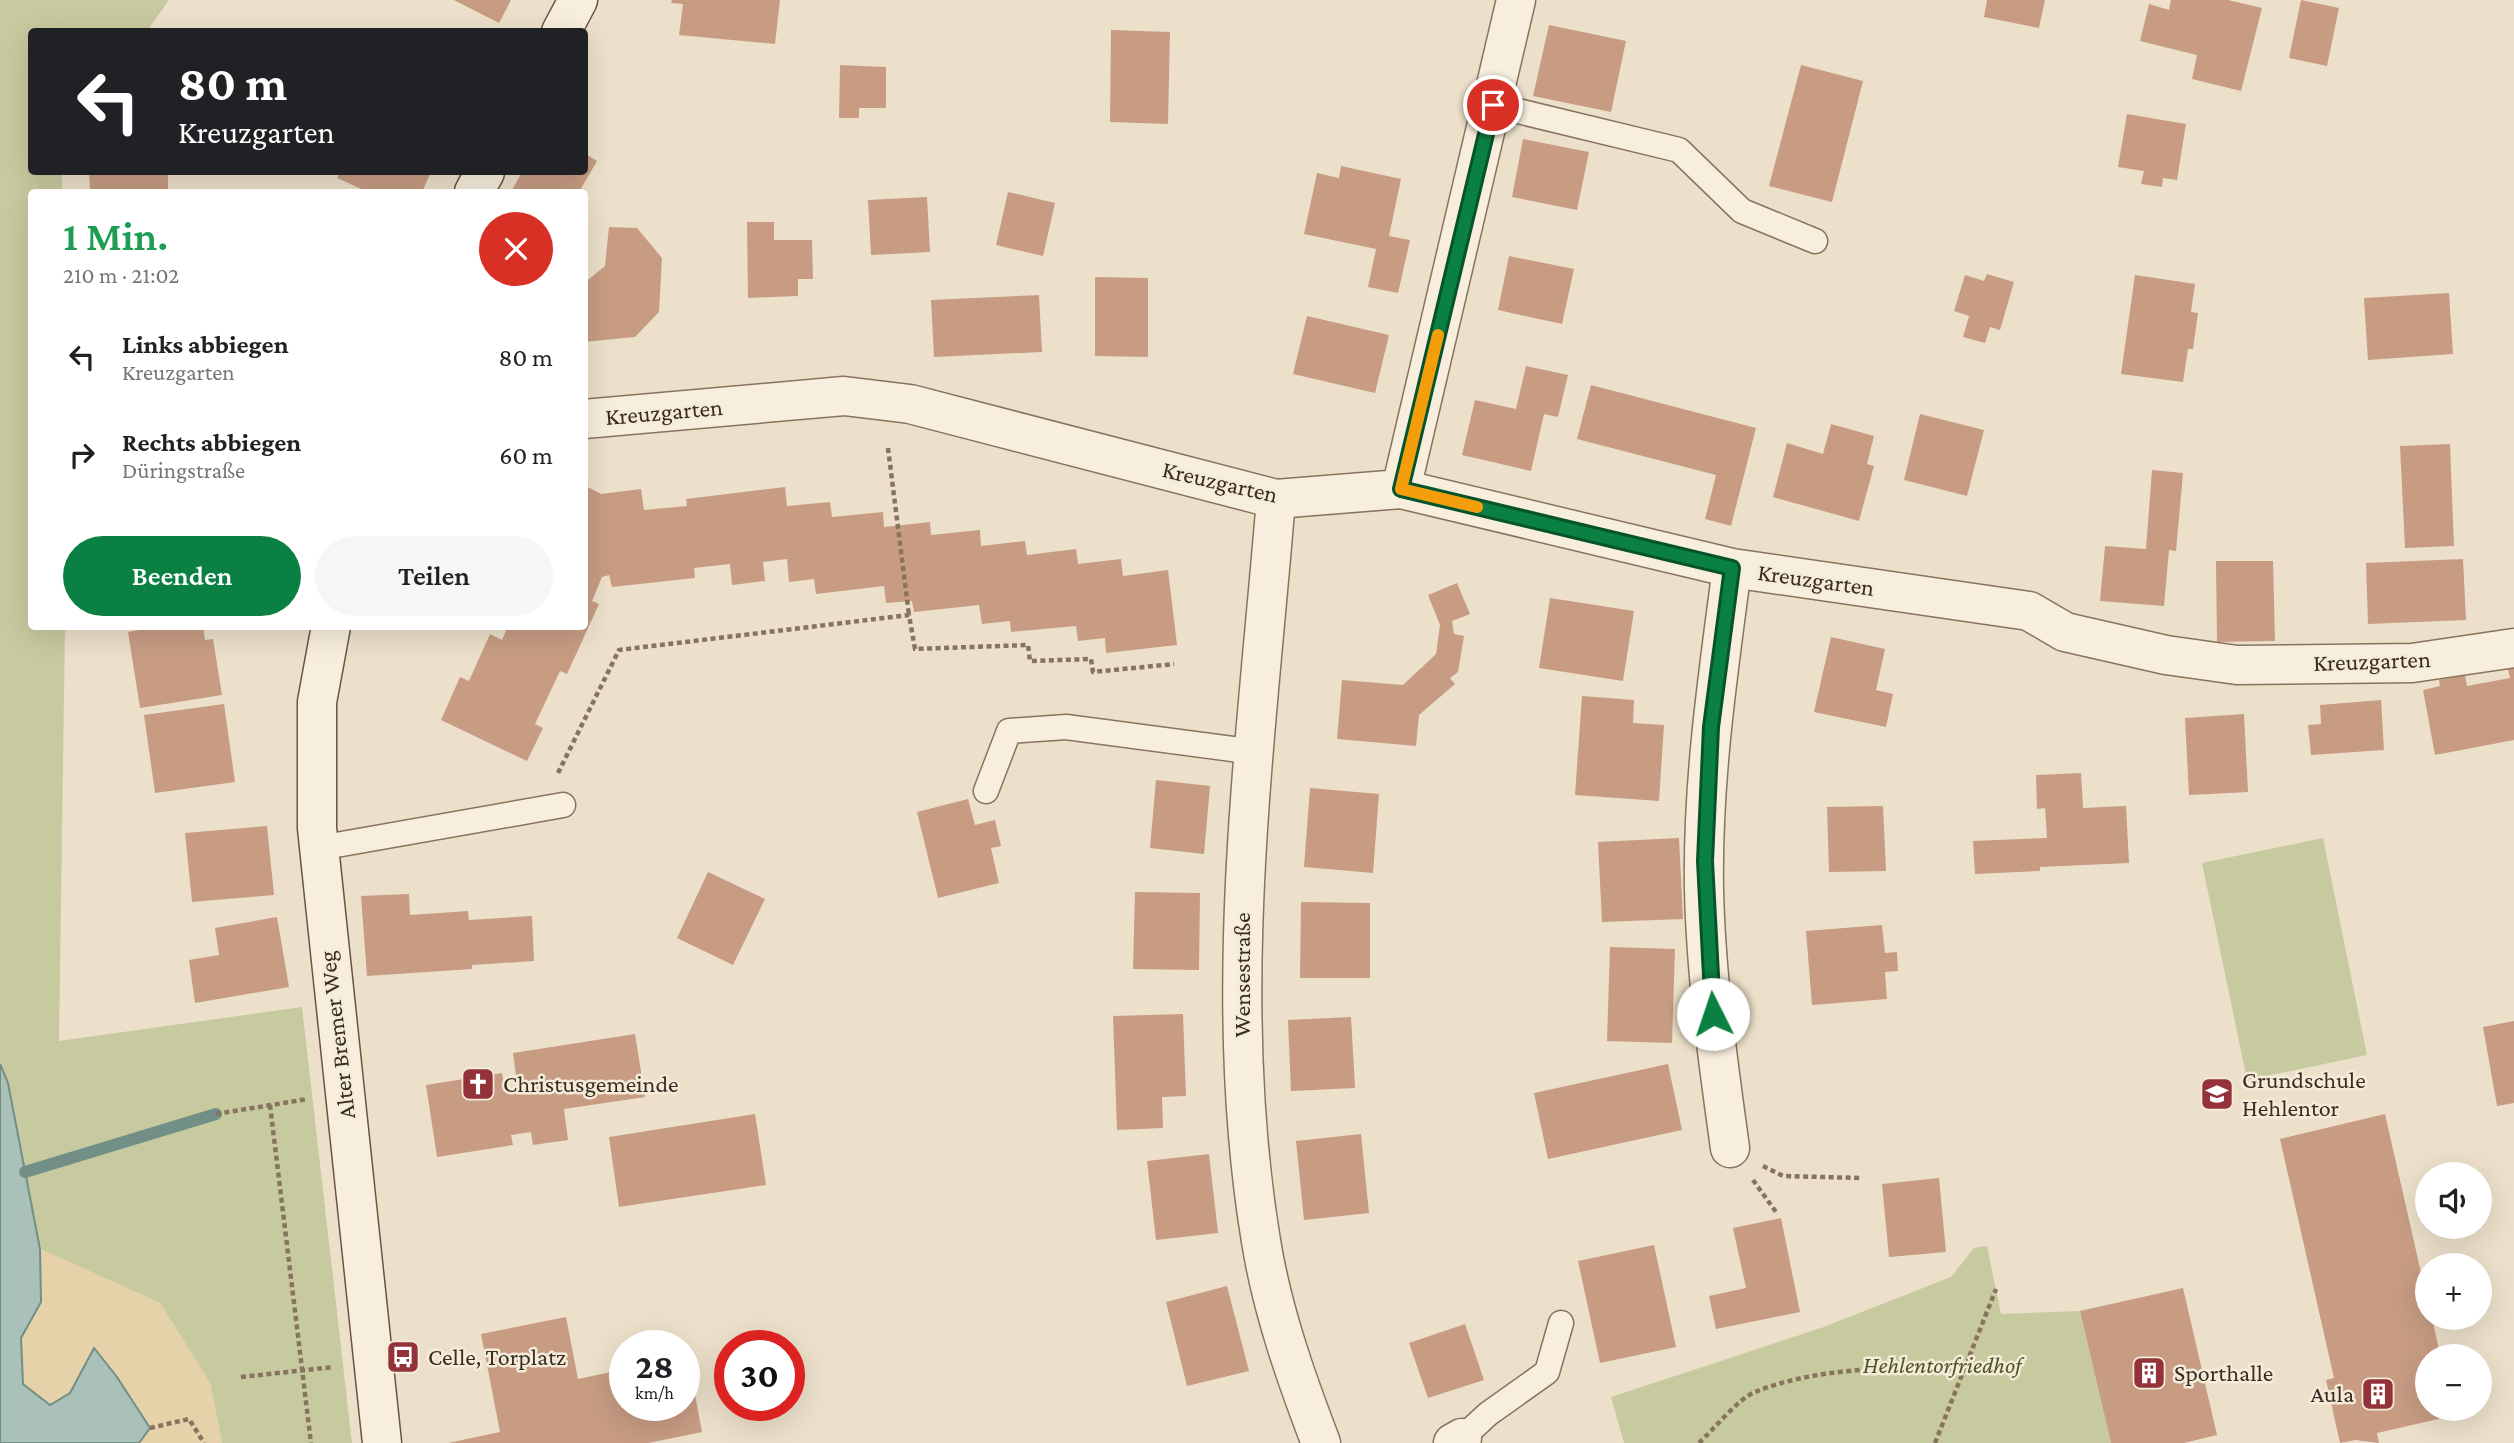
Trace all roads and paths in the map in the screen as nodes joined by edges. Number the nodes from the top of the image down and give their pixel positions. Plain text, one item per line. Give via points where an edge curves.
1 (578, 0) edge
2 (1516, 0) edge
3 (563, 28) edge
4 (1493, 105) junction
5 (1815, 241) dead end
6 (588, 419) edge
7 (888, 448) dead end
8 (1401, 489) junction
9 (1276, 499) junction
10 (1732, 568) junction
11 (909, 615) junction
12 (330, 630) edge
13 (2514, 648) edge
14 (1174, 664) dead end
15 (1255, 752) junction
16 (986, 791) dead end
17 (552, 806) joint
18 (318, 848) junction
19 (216, 1114) dead end
20 (1730, 1148) joint
21 (1861, 1178) dead end
22 (1996, 1289) dead end
23 (1561, 1323) dead end
24 (374, 1362) junction
25 (1965, 1369) junction
26 (302, 1371) junction
27 (241, 1377) dead end
28 (150, 1428) dead end
29 (1457, 1441) edge
30 (204, 1443) edge
31 (311, 1443) edge
32 (382, 1443) edge
33 (1321, 1443) edge
34 (1699, 1443) edge
35 (1936, 1443) edge

1 - 3 street
2 - 4 street
4 - 5 lane via 1679,150 1742,211
4 - 8 street
6 - 9 street, Kreuzgarten via 844,396 911,404
7 - 11 path
8 - 9 street, Kreuzgarten
8 - 10 street, Kreuzgarten
9 - 15 street, Wensestraße
10 - 13 street, Kreuzgarten via 2029,611 2065,632 2166,655 2238,665 2412,663
10 - 20 street via 1711,727 1704,888 1715,1037
11 - 14 path via 915,649 1028,645 1030,662 1091,659 1093,672
11 - 17 path via 619,650
12 - 18 street, Alter Bremer Weg via 317,702
15 - 16 lane via 1066,727 1009,731
15 - 33 street, Wensestraße via 1242,888 1242,1080 1261,1242 1291,1365
17 - 18 lane
18 - 24 street, Alter Bremer Weg
19 - 26 path via 271,1105
20 - 21 path via 1783,1176
22 - 25 path
23 - 29 lane via 1548,1372
24 - 26 path
24 - 32 street, Alter Bremer Weg
25 - 34 path via 1912,1366 1816,1377 1753,1392
25 - 35 path
26 - 27 path
26 - 31 path
28 - 30 path via 190,1419

